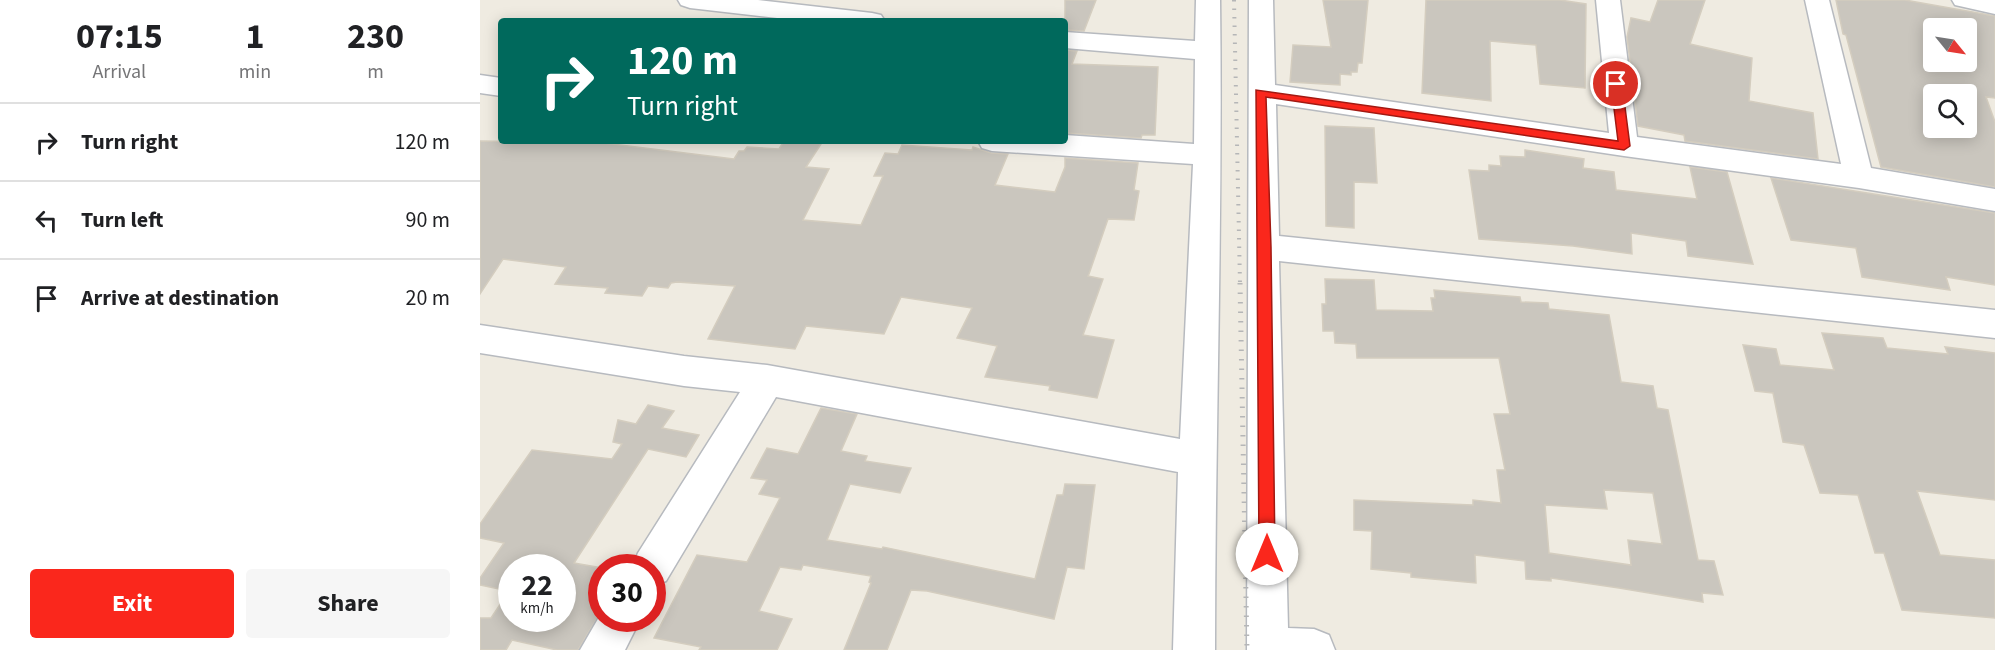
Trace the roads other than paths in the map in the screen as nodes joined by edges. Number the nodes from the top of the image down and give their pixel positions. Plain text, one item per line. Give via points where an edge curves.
1 (690, 0) edge
2 (1208, 0) edge
3 (1260, 0) edge
4 (1608, 0) edge
5 (1817, 0) edge
6 (1964, 0) edge
7 (1995, 6) edge
8 (846, 18) edge
9 (1068, 40) edge
10 (1208, 51) junction
11 (480, 84) edge
12 (498, 87) edge
13 (1260, 92) junction
14 (1038, 144) edge
15 (1624, 146) junction
16 (1208, 155) junction
17 (1859, 177) junction
18 (1995, 200) edge
19 (1264, 247) junction
20 (1995, 324) edge
21 (480, 339) edge
22 (767, 380) junction
23 (1197, 459) junction
24 (660, 554) edge
25 (612, 632) edge
26 (1268, 649) edge
27 (601, 650) edge
28 (1194, 650) edge
29 (1314, 650) edge

1 - 8 street
2 - 10 street
3 - 13 street
4 - 15 street
5 - 17 street
6 - 7 street
9 - 10 street
10 - 16 street
11 - 12 street
13 - 15 street
13 - 19 street
14 - 16 street
15 - 17 street
16 - 23 street
17 - 18 street
19 - 20 street
19 - 26 street
21 - 22 street
22 - 23 street
22 - 24 street
23 - 28 street
25 - 27 street
26 - 29 street

